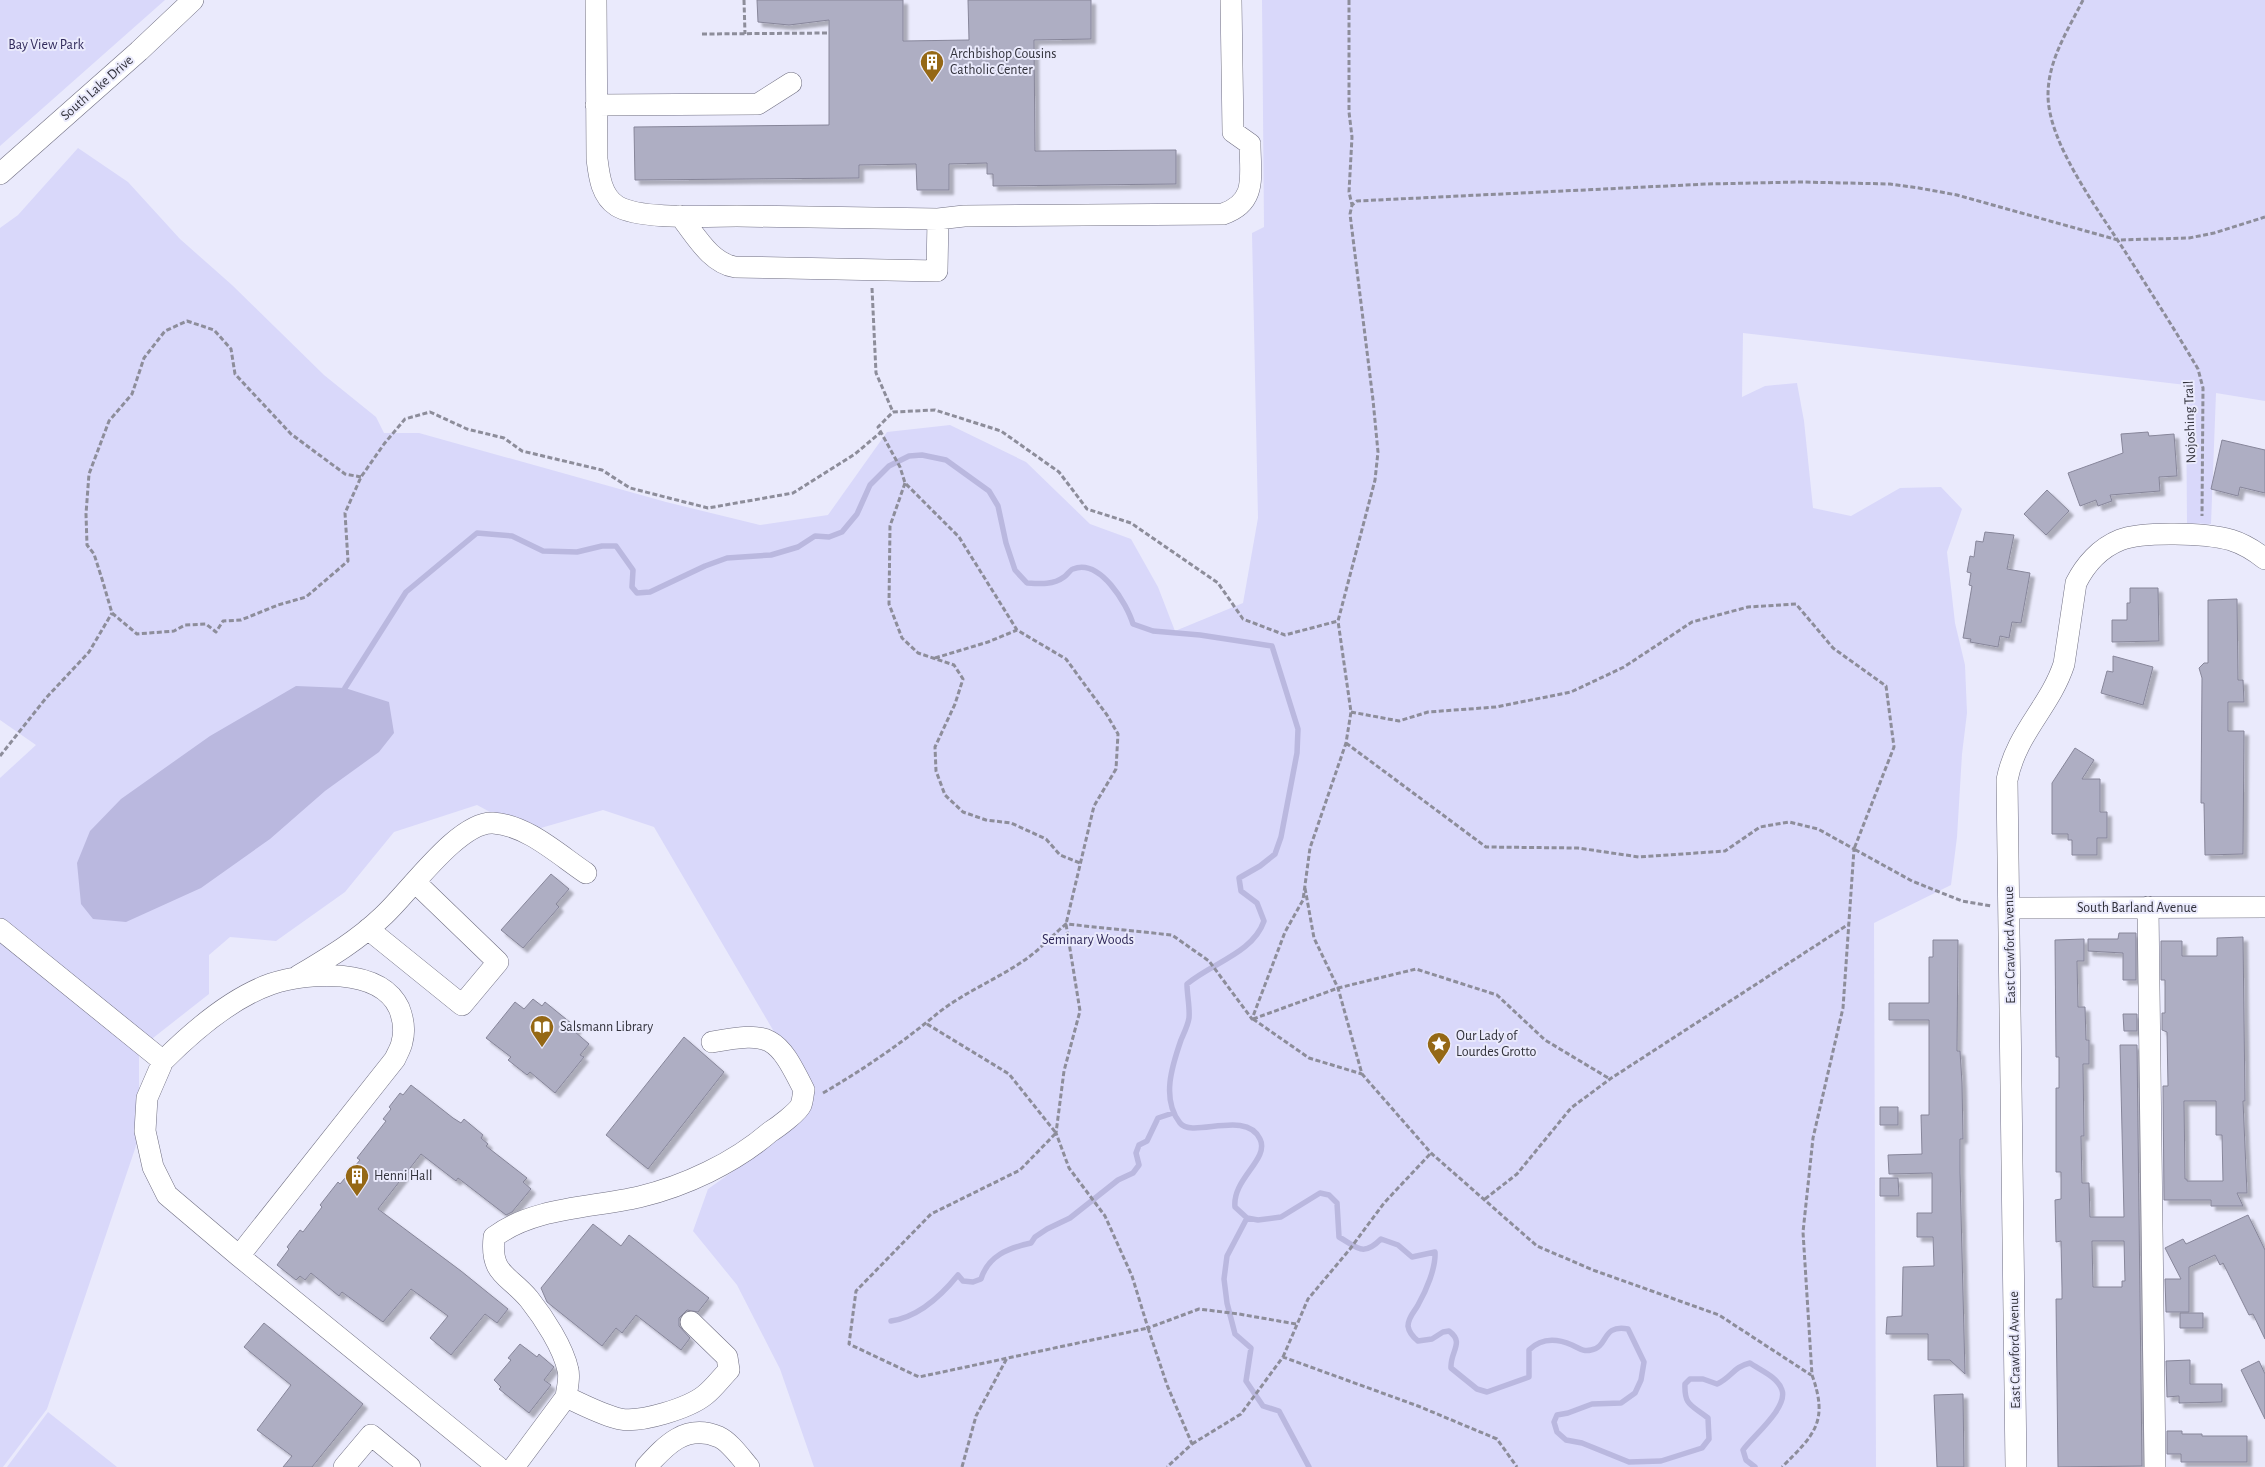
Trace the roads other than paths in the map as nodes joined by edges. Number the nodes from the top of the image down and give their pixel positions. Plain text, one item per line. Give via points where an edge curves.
1 (193, 0) edge
2 (596, 0) edge
3 (1231, 0) edge
4 (791, 83) dead end
5 (596, 105) junction
6 (0, 174) edge
7 (680, 216) junction
8 (938, 219) junction
9 (2265, 559) edge
10 (586, 873) dead end
11 (415, 882) junction
12 (2148, 907) junction
13 (2265, 907) edge
14 (2009, 908) junction
15 (0, 929) edge
16 (368, 929) junction
17 (294, 978) junction
18 (712, 1042) dead end
19 (163, 1061) junction
20 (239, 1256) junction
21 (691, 1322) dead end
22 (566, 1397) junction
23 (344, 1467) edge
24 (410, 1467) edge
25 (498, 1467) edge
26 (514, 1467) edge
27 (646, 1467) edge
28 (749, 1467) edge
29 (2016, 1467) edge
30 (2155, 1467) edge

1 - 6 street, South Lake Drive
2 - 5 street
3 - 8 street via 1232,132 1250,144 1250,188 1246,199 1235,210 1223,214 964,216
4 - 5 street via 758,104
5 - 7 street via 597,159 606,195 616,205 632,213
7 - 8 street
7 - 8 street via 714,258 724,265 937,271
9 - 14 street, East Crawford Avenue via 2233,541 2202,536 2128,537 2109,546 2082,571 2073,593 2060,675 2024,734 2009,768
10 - 11 street via 532,837 511,827 491,823 473,828 458,838
11 - 16 street
11 - 16 street via 498,962 462,1005
12 - 13 street, South Barland Avenue
12 - 14 street, South Barland Avenue
12 - 30 street
14 - 29 street, East Crawford Avenue
15 - 19 street
16 - 17 street via 339,952
17 - 19 street via 270,985 226,1008 189,1035
17 - 20 street via 358,978 379,986 395,1000 403,1018 403,1040 395,1059
18 - 22 street via 745,1036 764,1038 777,1045 804,1090 801,1106 755,1145 672,1187 639,1197 539,1216 507,1227 494,1237 492,1254 497,1268 529,1299 561,1348 568,1372
19 - 20 street via 147,1098 145,1131 153,1167 167,1195
20 - 25 street
21 - 22 street via 727,1357 729,1370 704,1396 673,1411 635,1419 622,1419 600,1412
22 - 26 street
23 - 24 street via 371,1435
27 - 28 street via 667,1444 681,1436 701,1433 720,1438

